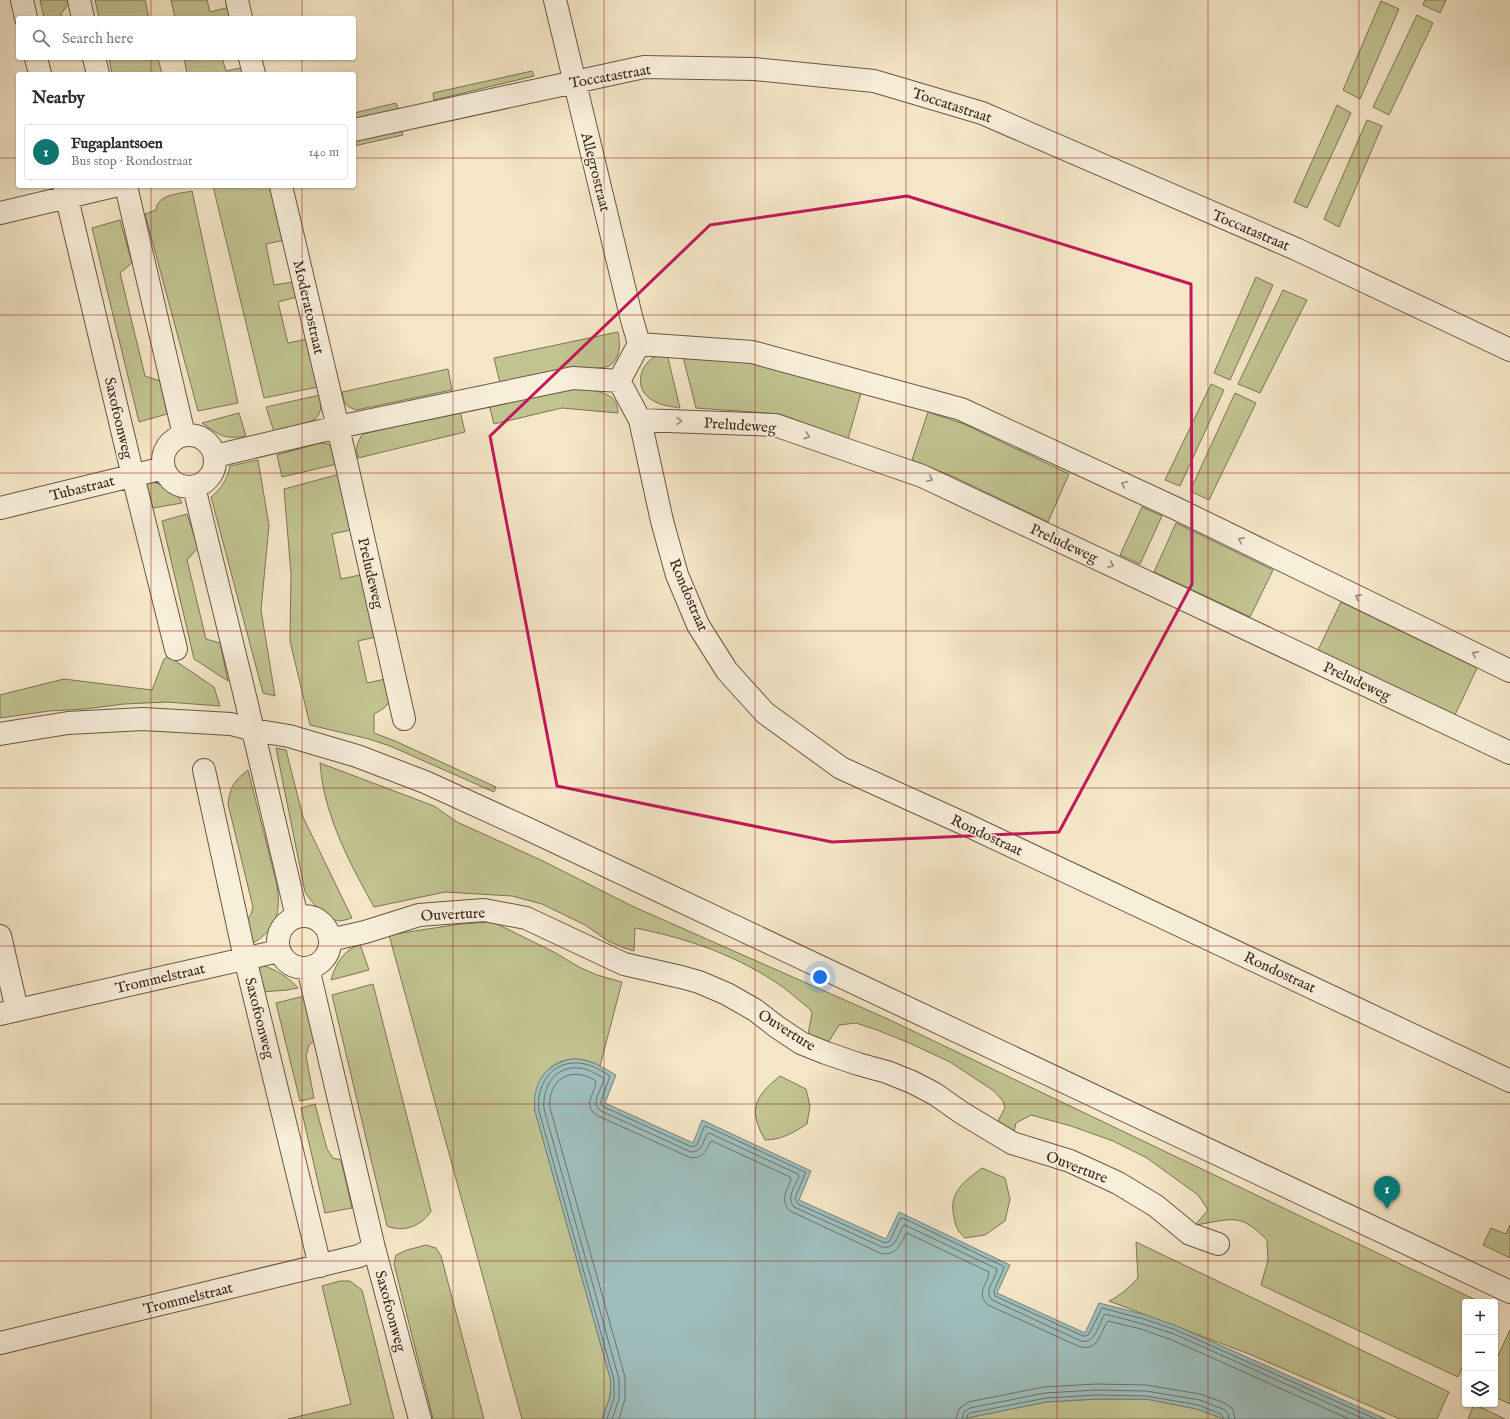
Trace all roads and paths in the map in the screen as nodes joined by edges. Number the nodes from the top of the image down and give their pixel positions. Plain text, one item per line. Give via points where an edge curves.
1 (22, 0) edge
2 (79, 0) edge
3 (237, 0) edge
4 (555, 0) edge
5 (26, 16) edge
6 (83, 16) edge
7 (241, 16) edge
8 (36, 60) edge
9 (94, 60) edge
10 (250, 60) edge
11 (40, 72) edge
12 (98, 72) edge
13 (254, 72) edge
14 (574, 81) junction
15 (356, 130) edge
16 (98, 188) edge
17 (126, 188) edge
18 (281, 188) edge
19 (65, 192) edge
20 (0, 213) edge
21 (639, 344) junction
22 (1510, 350) edge
23 (619, 380) junction
24 (640, 420) junction
25 (338, 427) junction
26 (184, 435) junction
27 (215, 456) junction
28 (164, 468) junction
29 (133, 476) junction
30 (194, 487) junction
31 (0, 508) edge
32 (176, 649) dead end
33 (1510, 671) edge
34 (404, 719) dead end
35 (253, 730) junction
36 (0, 734) edge
37 (1510, 753) edge
38 (204, 770) dead end
39 (297, 917) junction
40 (0, 936) edge
41 (330, 940) junction
42 (279, 951) junction
43 (245, 958) junction
44 (308, 968) junction
45 (9, 1012) edge
46 (1510, 1081) edge
47 (1218, 1244) dead end
48 (374, 1248) junction
49 (320, 1266) junction
50 (1510, 1292) edge
51 (0, 1343) edge
52 (420, 1419) edge

1 - 5 street
2 - 6 street
3 - 7 street
4 - 14 street, Allegrostraat
8 - 11 street
9 - 12 street
10 - 13 street
14 - 15 street, Toccatastraat
14 - 21 street, Allegrostraat
14 - 22 street, Toccatastraat via 644,67 754,69 874,81 982,113 1296,249
16 - 19 street
17 - 26 street
18 - 25 street, Moderatostraat
19 - 20 street
19 - 29 street, Saxofoonweg
21 - 23 street
33 -> 21 street via 1175,508 961,409 752,352
23 - 24 street
23 - 25 street via 572,378
24 -> 37 street, Preludeweg via 775,426 922,476
24 - 46 street, Rondostraat via 662,521 677,575 698,625 727,671 764,713 841,768
25 - 27 street
25 - 34 street, Preludeweg
26 - 27 street via 196,436 206,441
26 - 28 street via 168,445 163,456
27 - 30 street via 210,476
28 - 29 street, Tubastraat
28 - 30 street via 175,483
29 - 31 street, Tubastraat
29 - 32 street, Saxofoonweg
30 - 35 street
35 - 36 street via 231,724 143,719 68,723
35 - 39 street
35 - 50 street via 289,736 357,756 425,782
38 - 43 street, Saxofoonweg
39 - 41 street via 309,917 321,923
39 - 42 street via 286,923 279,933
40 - 45 street, Trommelstraat
41 - 44 street via 325,958
41 - 47 street, Ouverture via 419,915 484,910 526,918 624,964 681,976 726,994 755,1010 801,1043 912,1082 1012,1143 1070,1161 1118,1183 1156,1206 1190,1234
42 - 43 street, Trommelstraat
42 - 44 street via 290,965
43 - 45 street, Trommelstraat
43 - 49 street, Saxofoonweg
44 - 48 street, Saxofoonweg
48 - 49 street, Trommelstraat via 358,1256
48 - 52 street, Saxofoonweg
49 - 51 street, Trommelstraat

